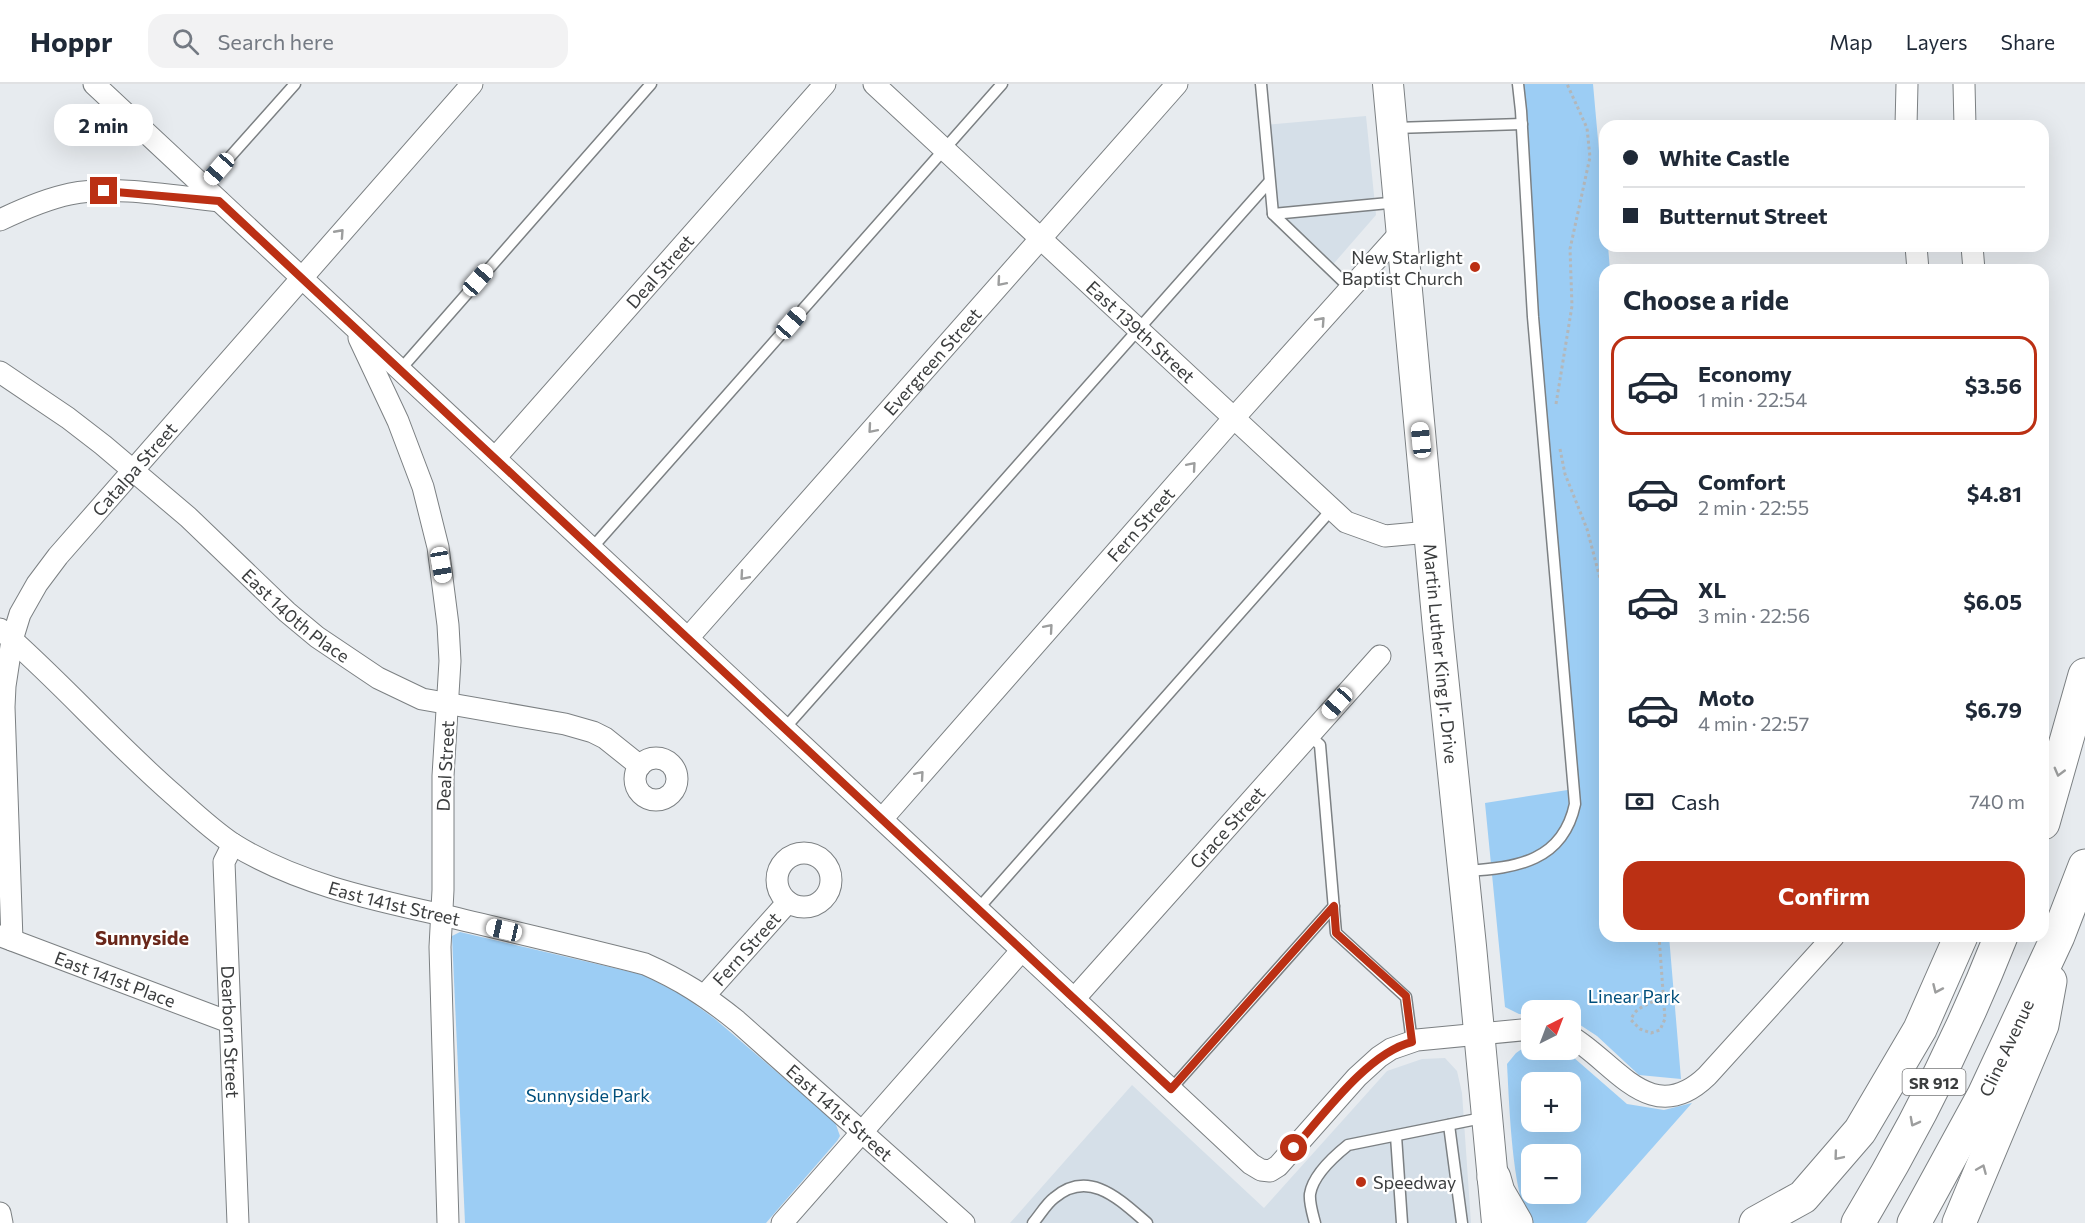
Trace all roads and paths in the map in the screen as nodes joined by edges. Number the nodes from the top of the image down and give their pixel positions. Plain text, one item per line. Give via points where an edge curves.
1 (294, 84) edge
2 (472, 84) edge
3 (651, 84) edge
4 (825, 84) edge
5 (874, 84) edge
6 (1002, 84) edge
7 (1177, 84) edge
8 (1261, 84) edge
9 (1388, 84) edge
10 (1518, 84) edge
11 (1567, 84) edge
12 (1907, 84) edge
13 (1964, 84) edge
14 (108, 89) edge
15 (1906, 120) edge
16 (1965, 120) edge
17 (1522, 124) junction
18 (1392, 128) junction
19 (944, 149) junction
20 (1269, 182) junction
21 (212, 194) junction
22 (1399, 202) junction
23 (1273, 214) junction
24 (0, 220) edge
25 (1401, 232) junction
26 (1039, 238) junction
27 (301, 277) junction
28 (1350, 288) junction
29 (354, 326) junction
30 (1138, 330) junction
31 (400, 370) junction
32 (0, 372) edge
33 (1555, 409) dead end
34 (1233, 419) junction
35 (1559, 446) dead end
36 (495, 458) junction
37 (133, 470) junction
38 (1332, 509) junction
39 (1429, 532) junction
40 (592, 548) junction
41 (1599, 574) edge
42 (6, 634) edge
43 (688, 638) junction
44 (1380, 656) dead end
45 (2085, 675) edge
46 (448, 703) junction
47 (785, 729) junction
48 (1309, 735) junction
49 (2049, 741) edge
50 (640, 766) dead end
51 (2049, 803) edge
52 (882, 819) junction
53 (233, 844) junction
54 (2085, 866) edge
55 (1463, 871) junction
56 (788, 902) dead end
57 (1334, 906) junction
58 (978, 909) junction
59 (441, 915) junction
60 (2058, 936) junction
61 (6, 938) edge
62 (1659, 942) edge
63 (1829, 942) edge
64 (1958, 942) edge
65 (1998, 942) edge
66 (1022, 950) junction
67 (1663, 994) junction
68 (705, 995) junction
69 (1074, 999) junction
70 (229, 1022) junction
71 (1521, 1030) edge
72 (1479, 1034) junction
73 (1412, 1042) junction
74 (1581, 1043) edge
75 (1171, 1089) junction
76 (1488, 1117) junction
77 (1449, 1125) junction
78 (862, 1133) junction
79 (1396, 1136) junction
80 (1494, 1178) junction
81 (0, 1213) edge
82 (2, 1223) edge
83 (238, 1223) edge
84 (448, 1223) edge
85 (783, 1223) edge
86 (964, 1223) edge
87 (1033, 1223) edge
88 (1147, 1223) edge
89 (1315, 1223) edge
90 (1402, 1223) edge
91 (1462, 1223) edge
92 (1497, 1223) edge
93 (1515, 1223) edge
94 (1756, 1223) edge
95 (1858, 1223) edge
96 (1914, 1223) edge
97 (1959, 1223) edge

1 - 21 lane
27 -> 2 street, Catalpa Street
3 - 31 lane
4 - 36 street, Deal Street
5 - 19 street, East 139th Street
6 - 19 lane
7 - 26 street, Evergreen Street
8 - 20 lane
9 - 18 main road, Martin Luther King Jr. Drive
10 - 17 lane
11 - 33 path via 1587,128 1590,158 1570,249 1572,306
12 - 15 street
13 - 16 street
14 - 21 street
17 - 18 lane
17 - 55 lane via 1534,329 1575,804 1564,834 1547,851 1519,865
18 - 22 main road, Martin Luther King Jr. Drive
19 - 26 street, East 139th Street
19 - 40 lane
20 - 23 lane
20 - 30 lane
21 - 24 street via 91,191 45,201
21 - 27 street
22 - 23 lane
22 - 25 main road, Martin Luther King Jr. Drive
23 - 28 lane
25 - 28 street, Fern Street
25 - 39 main road, Martin Luther King Jr. Drive
26 - 30 street, East 139th Street
26 -> 43 street, Evergreen Street
27 - 29 street
27 - 37 street, Catalpa Street
34 -> 28 street, Fern Street
29 - 31 street
29 - 46 street, Deal Street via 411,453 431,516 448,625
30 - 34 street, East 139th Street
30 - 47 lane
31 - 36 street
32 - 37 street, East 140th Place via 68,418
34 - 38 street, East 139th Street
52 -> 34 street, Fern Street
35 - 41 path
36 - 40 street
37 - 42 street, Catalpa Street via 58,556
37 - 46 street, East 140th Place via 317,637 396,687 422,699
38 - 39 street, East 139th Street via 1346,522 1385,536
38 - 58 lane
39 - 55 main road, Martin Luther King Jr. Drive
40 - 43 street
42 - 53 street, East 141st Street via 152,776
42 - 61 street, Catalpa Street
43 - 47 street
44 - 48 street, Grace Street
45 - 49 highway
45 -> 51 highway
46 - 50 street, East 140th Place via 593,732
46 - 59 street, Deal Street
47 - 52 street
48 - 57 lane via 1320,745
48 - 69 street, Grace Street
52 - 58 street
53 - 59 street, East 141st Street via 322,884
53 - 70 street, Dearborn Street via 224,862
54 - 60 highway, Cline Avenue / SR 912
55 - 72 main road, Martin Luther King Jr. Drive
56 - 68 street, Fern Street
57 - 73 lane via 1336,933 1406,996
57 - 75 lane
58 - 66 street
59 - 68 street, East 141st Street via 645,964
59 - 84 street, Deal Street
60 - 96 highway, Cline Avenue / SR 912 via 1984,1095
97 -> 60 highway via 2042,1025
61 - 70 street, East 141st Place
62 - 67 path
63 - 74 street via 1707,1076 1688,1091 1659,1095 1636,1088
64 -> 94 highway via 1920,1029 1860,1131 1803,1197
65 -> 95 highway, SR 912 via 1956,1040
66 - 69 street
66 - 78 street
67 - 67 path via 1665,1019 1660,1030 1651,1033 1640,1029 1631,1020 1634,1012
68 - 78 street, East 141st Street
69 - 75 street
70 - 83 street, Dearborn Street
71 - 72 street
72 - 73 street
72 - 76 main road, Martin Luther King Jr. Drive
73 - 75 street via 1391,1049 1368,1066 1270,1171 1251,1164
76 - 77 lane
76 - 80 main road, Martin Luther King Jr. Drive
77 - 79 lane
77 - 91 lane
78 - 85 street
78 - 86 street, East 141st Street
79 - 89 lane via 1348,1145 1335,1156 1316,1180 1310,1195
79 - 90 lane
80 - 92 main road, Martin Luther King Jr. Drive
80 - 93 highway
81 - 82 street
87 - 88 lane via 1053,1198 1070,1187 1088,1184 1117,1197

